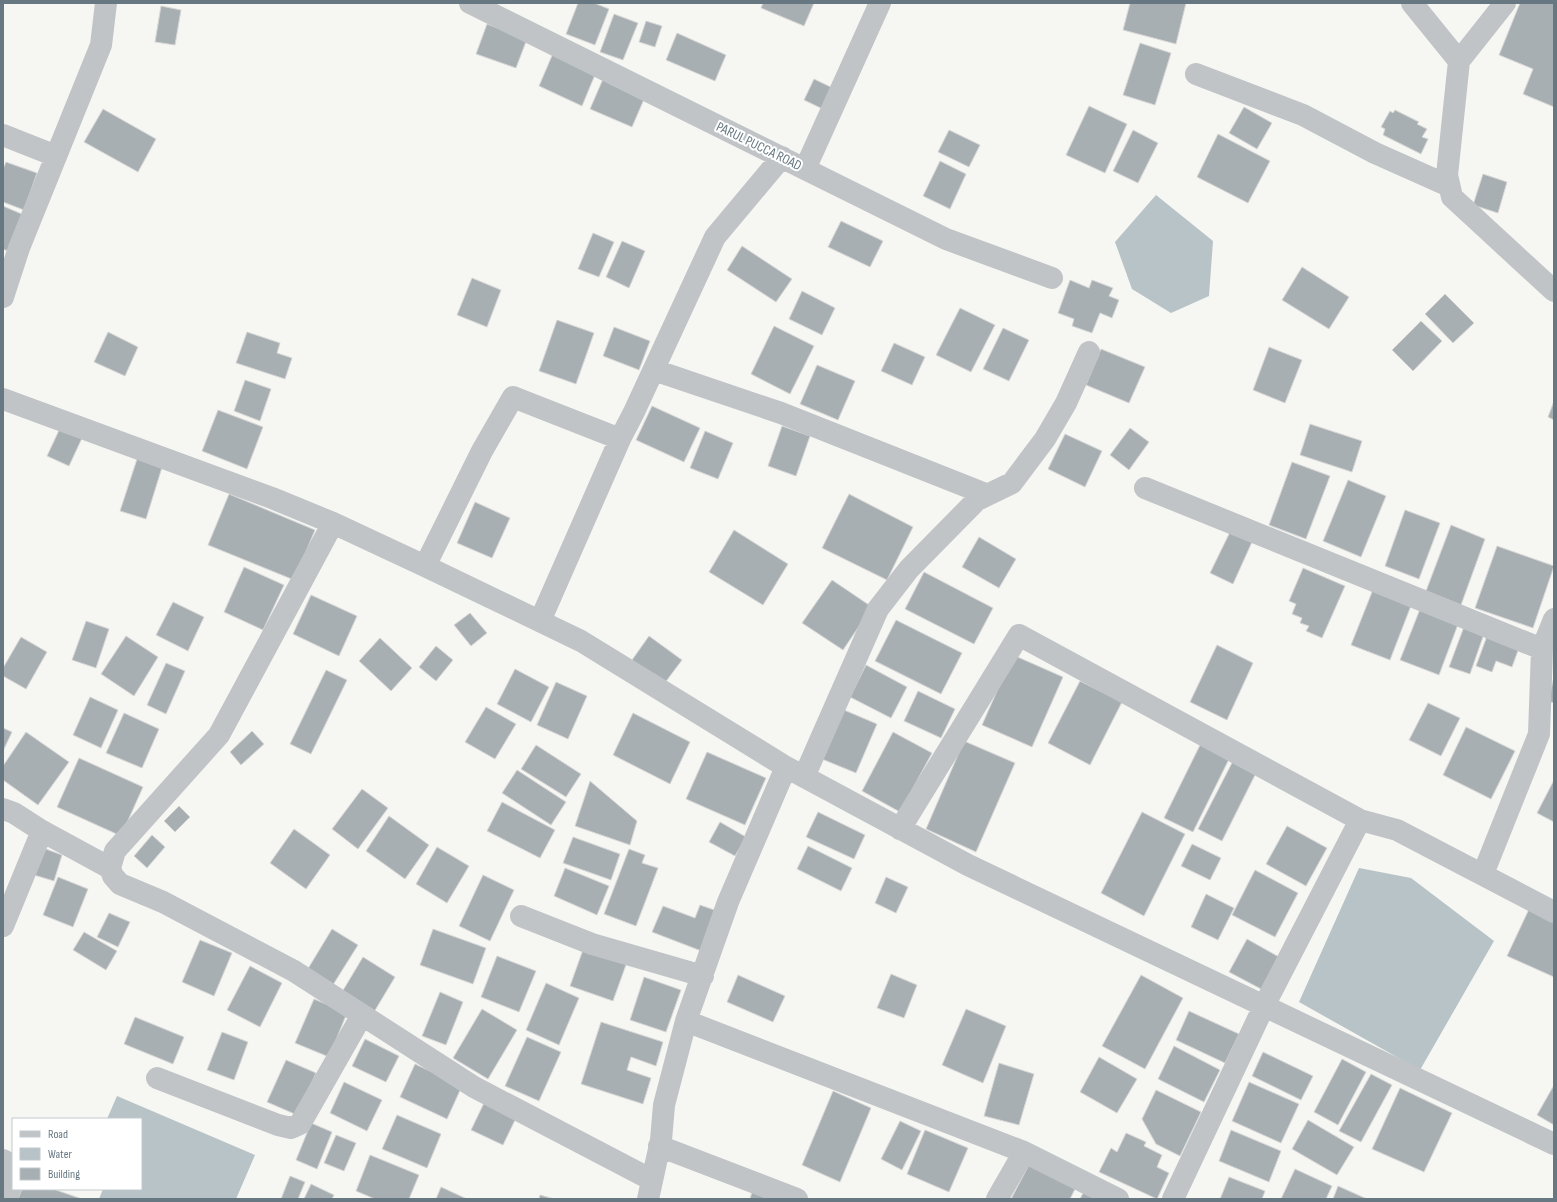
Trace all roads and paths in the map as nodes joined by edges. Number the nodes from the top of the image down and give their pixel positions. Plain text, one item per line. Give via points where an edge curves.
1 (106, 3) edge
2 (470, 3) edge
3 (880, 3) edge
4 (1412, 3) edge
5 (1504, 3) edge
6 (1459, 61) junction
7 (1196, 74) dead end
8 (3, 135) edge
9 (56, 156) junction
10 (782, 157) junction
11 (805, 169) junction
12 (1449, 186) junction
13 (1052, 278) dead end
14 (1554, 291) edge
15 (3, 297) edge
16 (1089, 352) dead end
17 (654, 370) junction
18 (3, 399) edge
19 (620, 439) junction
20 (1145, 488) dead end
21 (988, 495) junction
22 (333, 523) junction
23 (425, 566) junction
24 (1554, 619) edge
25 (540, 621) junction
26 (1542, 649) junction
27 (1546, 738) edge
28 (795, 772) junction
29 (3, 809) edge
30 (1360, 820) junction
31 (900, 829) junction
32 (42, 831) junction
33 (110, 868) junction
34 (1482, 874) junction
35 (1554, 912) edge
36 (521, 916) dead end
37 (3, 926) edge
38 (703, 976) junction
39 (1264, 1006) junction
40 (362, 1015) junction
41 (686, 1021) junction
42 (157, 1078) dead end
43 (1554, 1144) edge
44 (659, 1146) junction
45 (1024, 1152) junction
46 (3, 1160) edge
47 (12, 1175) edge
48 (12, 1182) edge
49 (650, 1190) edge
50 (7, 1199) edge
51 (797, 1199) edge
52 (997, 1199) edge
53 (1118, 1199) edge
54 (1173, 1199) edge

1 - 9 street via 101,45
2 - 10 street, PARUL PUCCA ROAD
3 - 11 street
4 - 6 street
5 - 6 street
6 - 12 street via 1447,175
7 - 12 street via 1303,115 1375,153
8 - 9 street
9 - 15 street via 19,248
10 - 11 street, PARUL PUCCA ROAD
10 - 17 street via 715,237
11 - 13 street, PARUL PUCCA ROAD via 946,239
12 - 14 street via 1452,196
16 - 21 street via 1066,403 1045,440 1012,482
17 - 19 street
17 - 21 street via 781,413
18 - 22 street
19 - 23 street via 513,397 482,451
19 - 25 street
20 - 26 street
21 - 28 street via 977,500 909,569 878,609
22 - 23 street
22 - 33 street via 219,735 115,851
23 - 25 street
24 - 26 street
25 - 28 street via 581,641
26 - 27 street
27 - 34 street
28 - 31 street
28 - 38 street via 728,902
29 - 32 street
30 - 31 street via 1019,635
30 - 34 street via 1396,830
30 - 39 street
31 - 39 street via 968,865
32 - 33 street
32 - 37 street
33 - 40 street via 120,884 163,902 294,971
34 - 35 street
36 - 38 street via 592,944
38 - 41 street
39 - 43 street
39 - 54 street
40 - 42 street via 300,1124 291,1128
40 - 49 street via 474,1087
41 - 44 street via 664,1105
41 - 45 street
44 - 49 street
44 - 51 street
45 - 52 street
45 - 53 street
46 - 47 street via 9,1164
48 - 50 street

